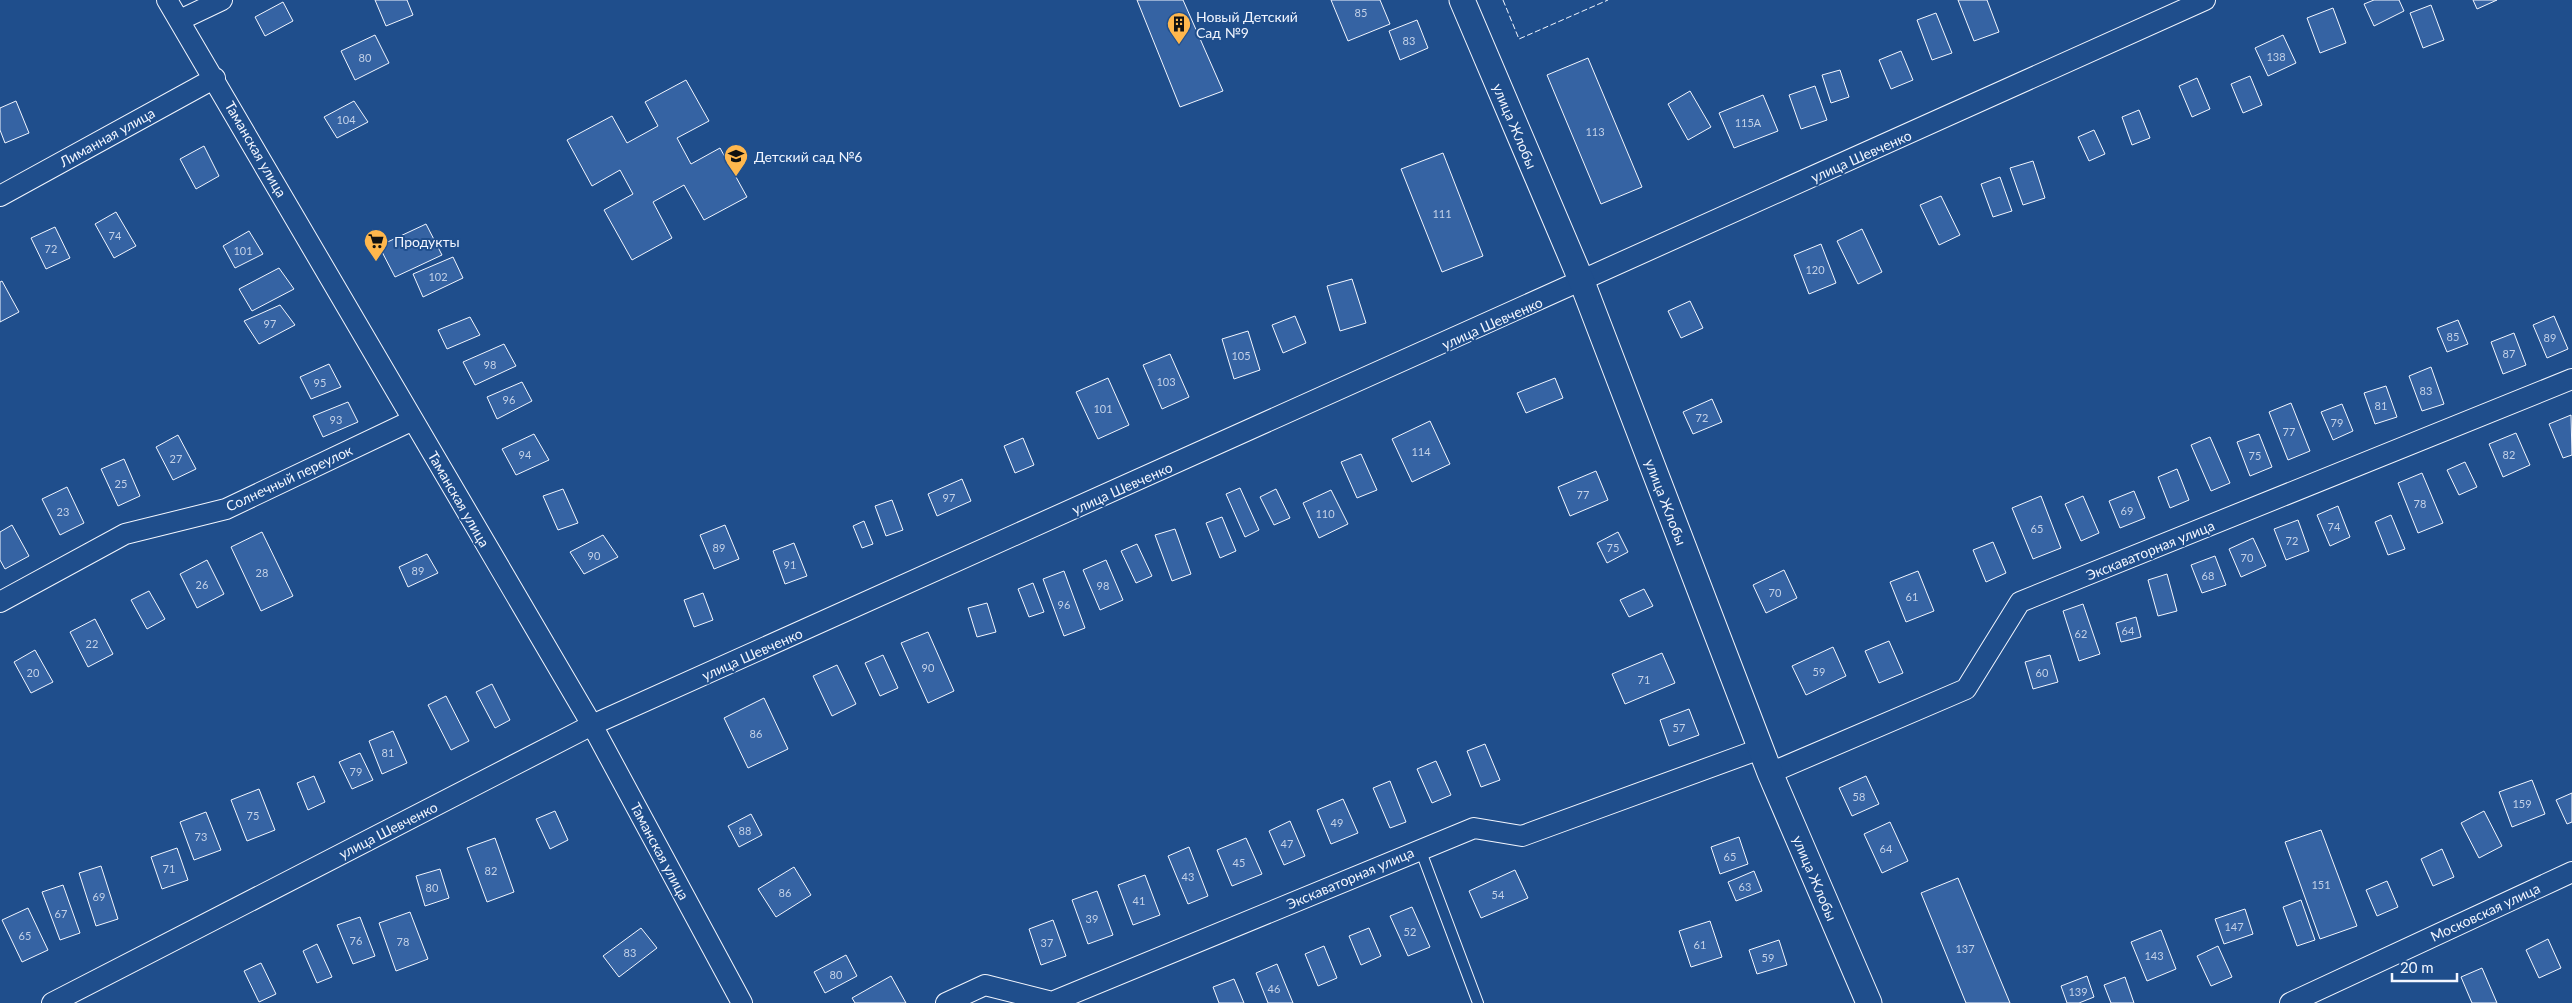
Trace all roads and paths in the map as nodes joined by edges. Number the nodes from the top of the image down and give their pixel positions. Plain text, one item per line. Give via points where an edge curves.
1 (167, 0) edge
2 (222, 0) edge
3 (1462, 0) edge
4 (2205, 0) edge
5 (180, 20) junction
6 (215, 78) junction
7 (0, 196) edge
8 (1582, 282) junction
9 (2572, 379) edge
10 (413, 420) junction
11 (0, 602) edge
12 (592, 726) junction
13 (1760, 749) junction
14 (1770, 773) junction
15 (1420, 849) junction
16 (2572, 872) edge
17 (52, 1003) edge
18 (742, 1003) edge
19 (946, 1003) edge
20 (1478, 1003) edge
21 (1869, 1003) edge
22 (2290, 1003) edge

1 - 5 street, Таманская улица
2 - 5 street
3 - 8 street, улица Жлобы
4 - 8 street, улица Шевченко
5 - 6 street, Таманская улица
6 - 7 street, Лиманная улица
6 - 10 street, Таманская улица
8 - 12 street, улица Шевченко
8 - 13 street, улица Жлобы
9 - 14 street, Экскаваторная улица via 2020,602 1966,689
10 - 11 street, Солнечный переулок via 226,509 125,534
10 - 12 street, Таманская улица
12 - 17 street, улица Шевченко
12 - 18 street, Таманская улица
13 - 14 street, улица Жлобы
13 - 15 street, Экскаваторная улица via 1522,836 1474,828
14 - 21 street, улица Жлобы
15 - 19 street, Экскаваторная улица via 1052,1002 985,985
15 - 20 lane
16 - 22 street, Московская улица

